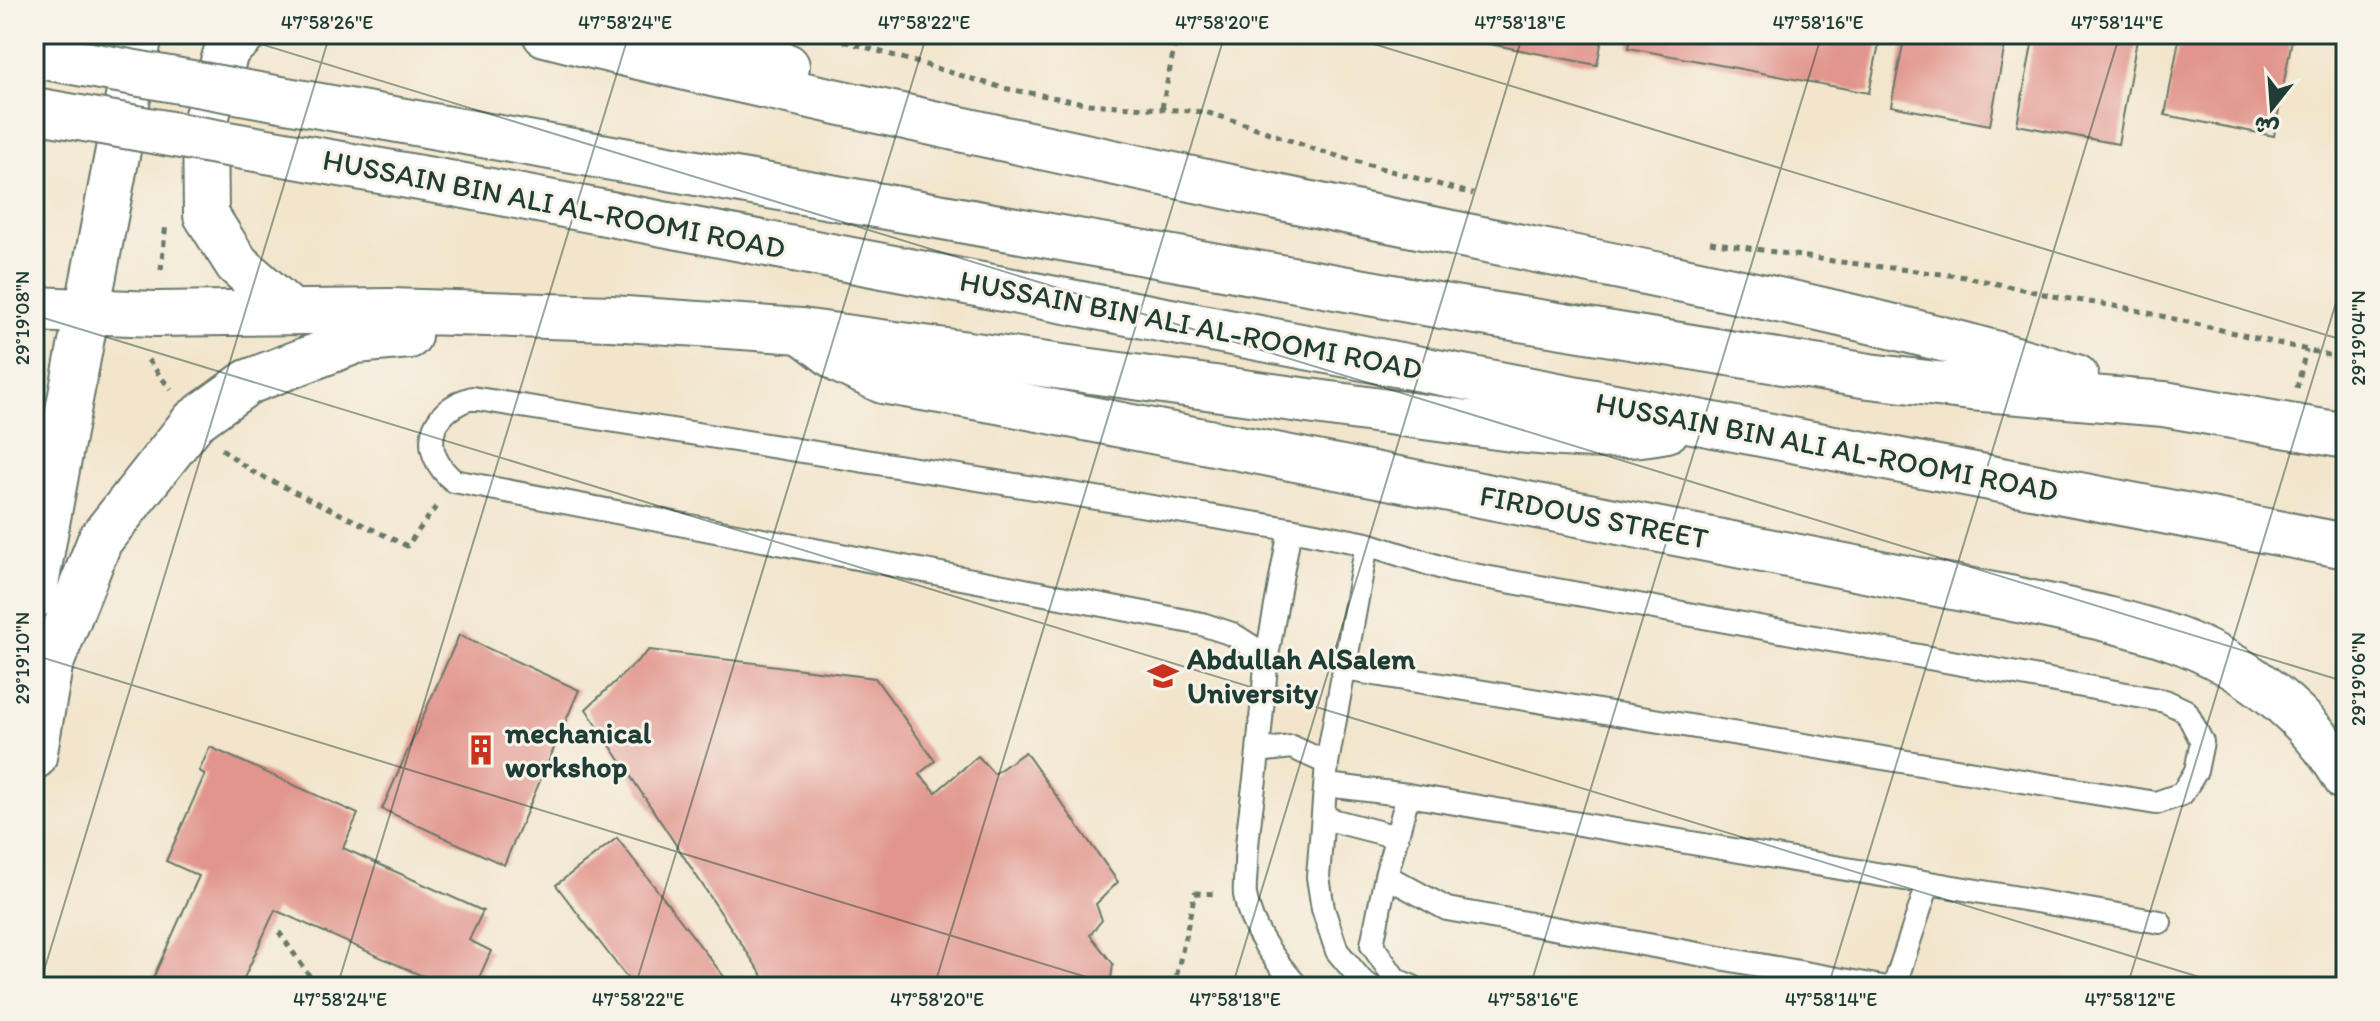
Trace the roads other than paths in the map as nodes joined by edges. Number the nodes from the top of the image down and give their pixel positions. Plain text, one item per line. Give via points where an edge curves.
1 (140, 34) edge
2 (244, 34) edge
3 (545, 34) edge
4 (694, 34) edge
5 (34, 55) edge
6 (34, 110) edge
7 (990, 136) junction
8 (34, 309) edge
9 (86, 311) junction
10 (290, 311) junction
11 (611, 318) junction
12 (801, 331) junction
13 (2164, 404) junction
14 (1705, 422) junction
15 (2346, 436) edge
16 (1290, 529) junction
17 (1367, 544) junction
18 (2346, 546) edge
19 (34, 596) edge
20 (1267, 656) junction
21 (1344, 669) junction
22 (1258, 751) junction
23 (34, 757) edge
24 (1327, 774) junction
25 (2346, 779) edge
26 (1408, 795) junction
27 (1324, 818) junction
28 (1397, 837) junction
29 (1386, 876) junction
30 (1928, 884) junction
31 (2160, 922) dead end
32 (1298, 987) edge
33 (1371, 987) edge
34 (1413, 987) edge
35 (1882, 987) edge
36 (1894, 987) edge

1 - 9 main road
2 - 10 main road via 227,49 205,122 206,215 237,264
3 - 7 main road
4 - 7 main road
5 - 13 main road, HUSSAIN BIN ALI AL-ROOMI ROAD, bridge via 1443,306 1839,371
6 - 14 main road, HUSSAIN BIN ALI AL-ROOMI ROAD, bridge via 454,184
7 - 13 main road via 1759,294
8 - 9 main road
9 - 10 main road
9 - 19 main road
10 - 11 main road
11 - 12 main road
11 - 23 main road via 356,341 248,382 194,421 100,540 50,666
12 - 14 main road via 1565,435 1659,432
12 - 25 main road, FIRDOUS STREET via 842,362 883,381 1993,595 2175,639 2216,657 2289,708
13 - 15 main road, HUSSAIN BIN ALI AL-ROOMI ROAD
14 - 18 main road, HUSSAIN BIN ALI AL-ROOMI ROAD
16 - 17 lane
16 - 20 lane
16 - 20 lane via 472,398 455,403 433,429 437,463 454,481 1202,624 1232,634
17 - 21 lane
17 - 21 lane via 1452,571 2165,701 2186,711 2202,742 2196,771 2182,794 2156,803
20 - 22 lane
21 - 24 lane
22 - 24 lane via 1292,747
22 - 32 lane via 1245,894 1255,925
24 - 26 lane
24 - 27 lane
26 - 28 lane
26 - 30 lane
27 - 28 lane
27 - 33 lane via 1318,877 1323,909 1337,951
28 - 29 lane
29 - 34 lane via 1372,945 1396,980
29 - 35 lane via 1447,909
30 - 31 lane
30 - 36 lane

